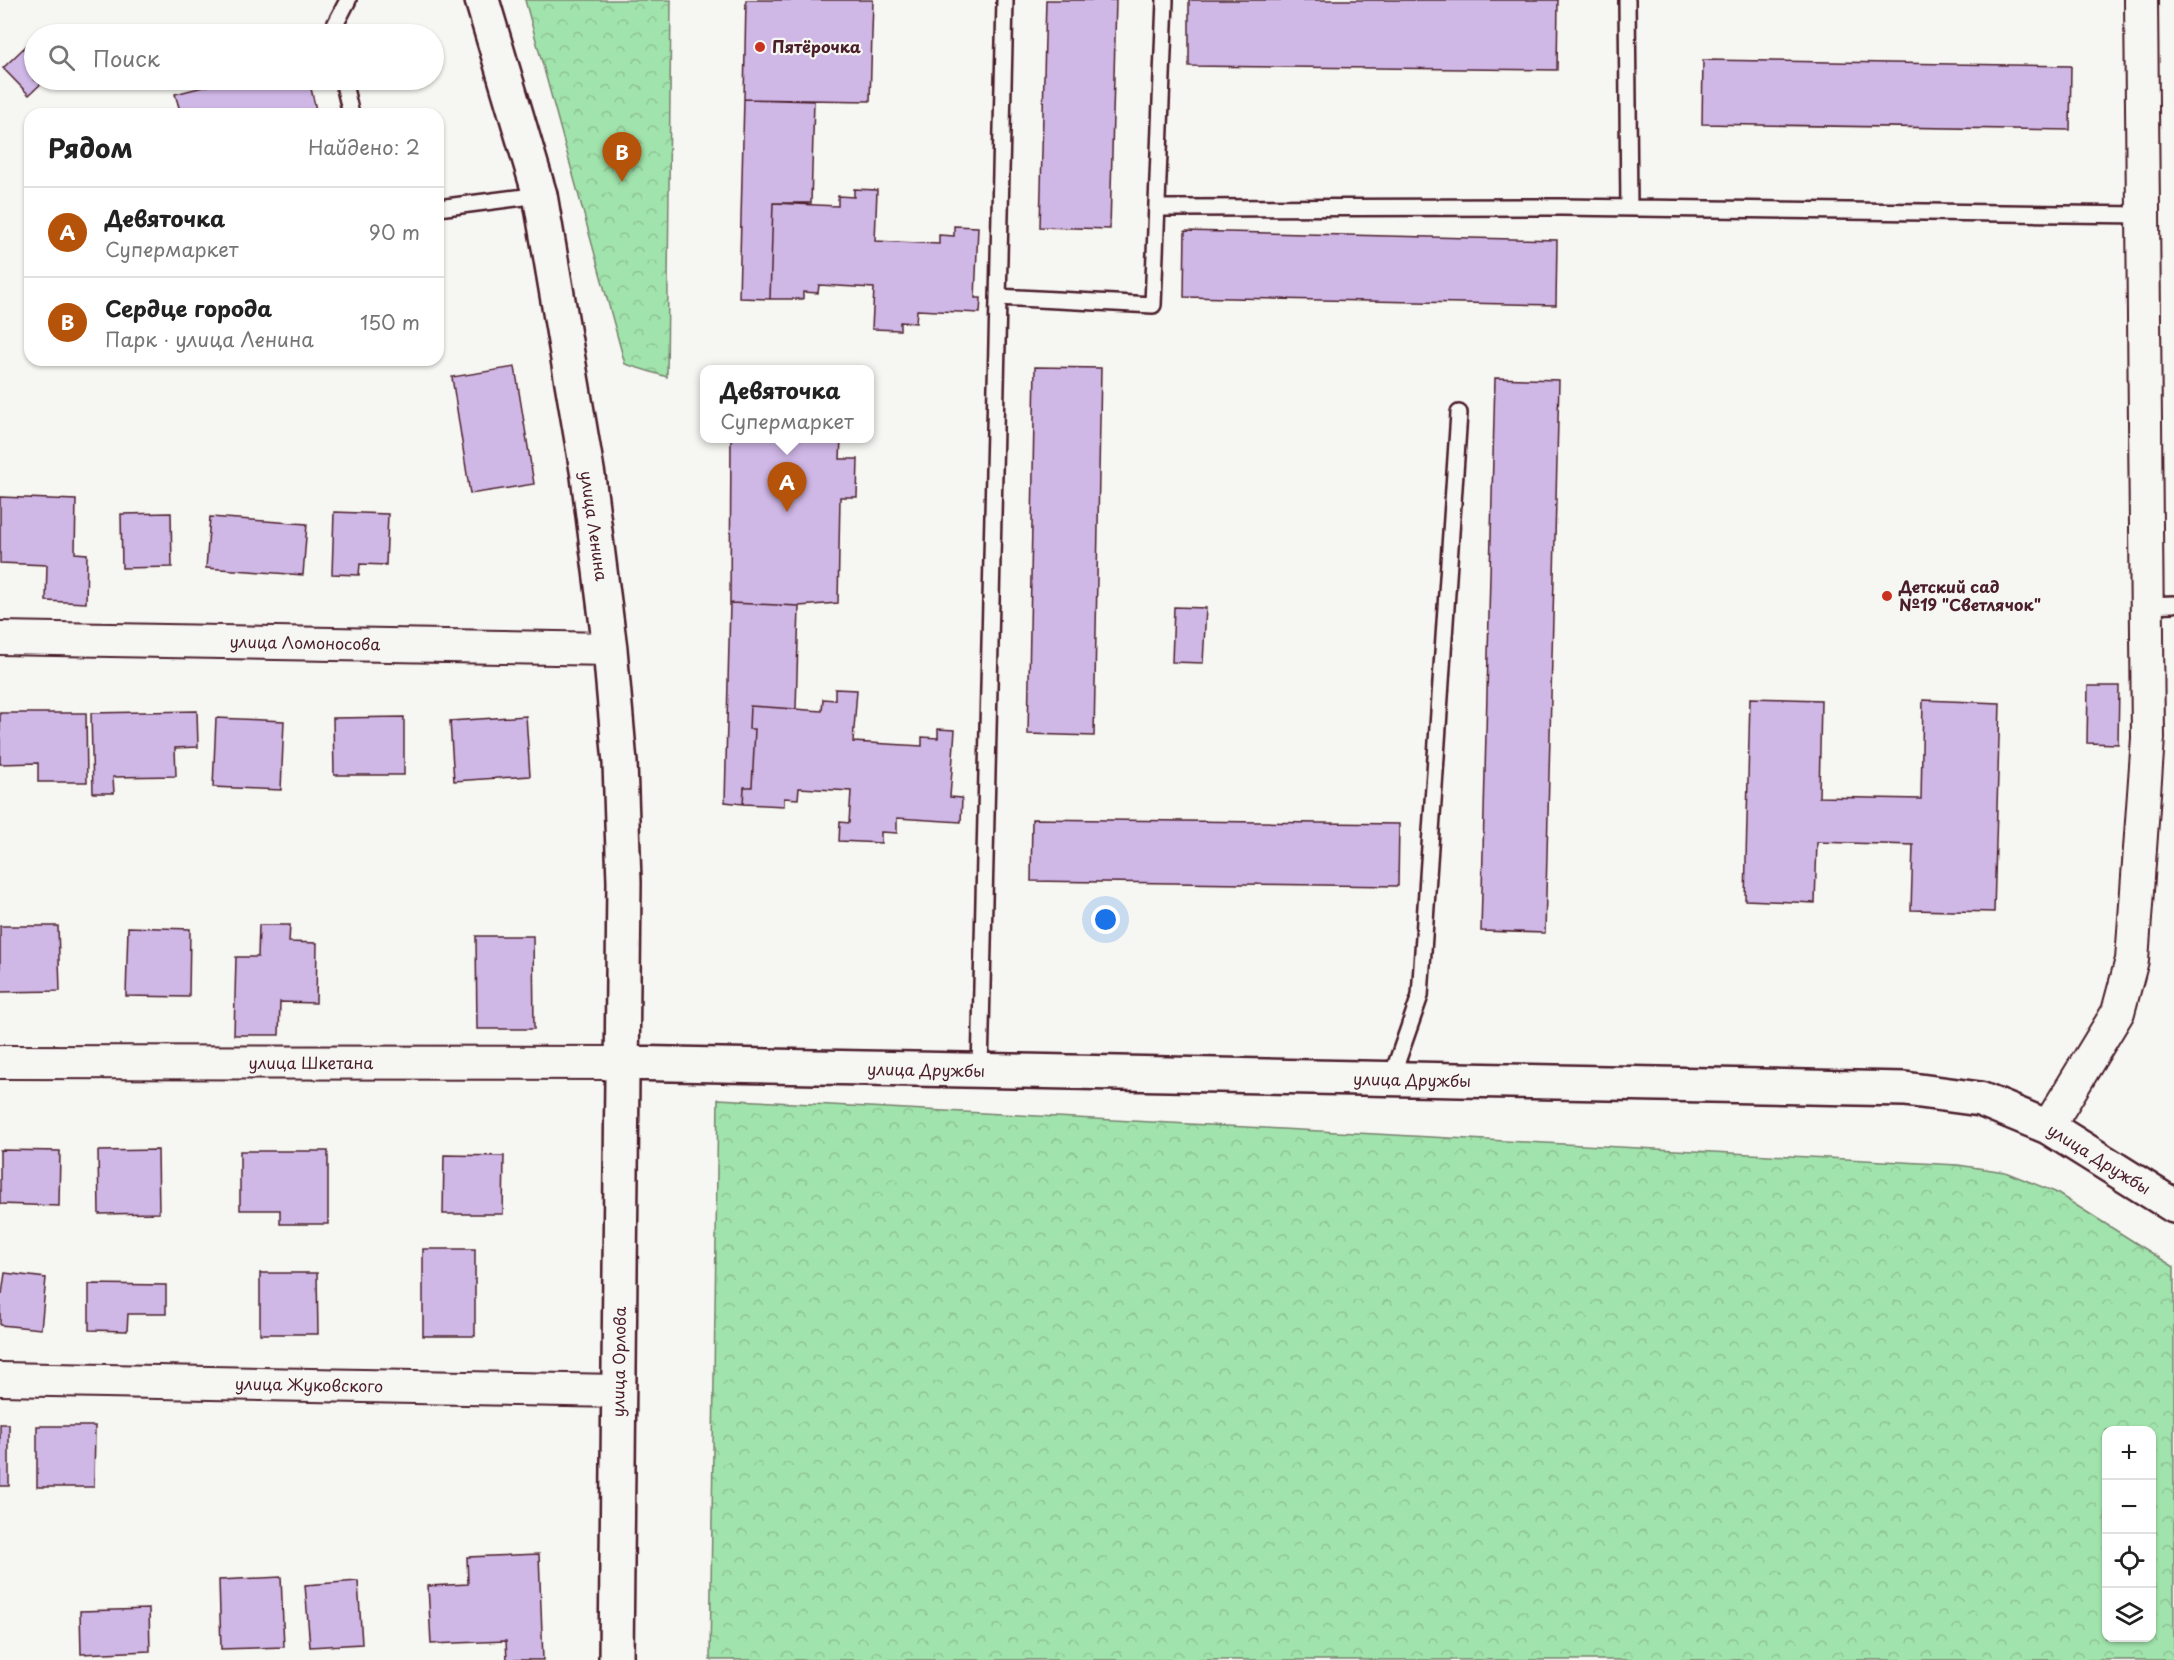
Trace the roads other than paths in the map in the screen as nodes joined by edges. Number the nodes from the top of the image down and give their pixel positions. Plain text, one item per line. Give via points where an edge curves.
1 (348, 0) edge
2 (482, 0) edge
3 (1005, 0) edge
4 (1165, 0) edge
5 (1627, 0) edge
6 (2141, 0) edge
7 (336, 24) edge
8 (345, 90) edge
9 (350, 108) edge
10 (540, 195) junction
11 (444, 207) edge
12 (1157, 208) junction
13 (1629, 208) junction
14 (2143, 215) junction
15 (998, 297) junction
16 (1459, 413) dead end
17 (2160, 604) edge
18 (0, 638) edge
19 (610, 649) junction
20 (0, 1062) edge
21 (622, 1063) junction
22 (980, 1072) junction
23 (1391, 1079) junction
24 (2048, 1127) junction
25 (2174, 1206) edge
26 (0, 1378) edge
27 (619, 1391) junction
28 (616, 1660) edge

1 - 7 lane
2 - 10 street, улица Ленина
3 - 15 lane
4 - 12 lane
5 - 13 lane
6 - 14 street
8 - 9 lane
10 - 11 lane
10 - 19 street, улица Ленина via 588,476
12 - 13 lane
12 - 15 lane via 1153,305
13 - 14 lane
14 - 17 street
15 - 22 lane
16 - 23 lane via 1420,996
17 - 24 street via 2132,960 2118,1012
18 - 19 street, улица Ломоносова
19 - 21 street, улица Ленина via 620,762 624,882
20 - 21 street, улица Шкетана
21 - 22 street, улица Дружбы
21 - 27 street, улица Орлова
22 - 23 street, улица Дружбы
23 - 24 street, улица Дружбы via 1905,1089 1980,1099
24 - 25 street, улица Дружбы
26 - 27 street, улица Жуковского
27 - 28 street, улица Орлова

